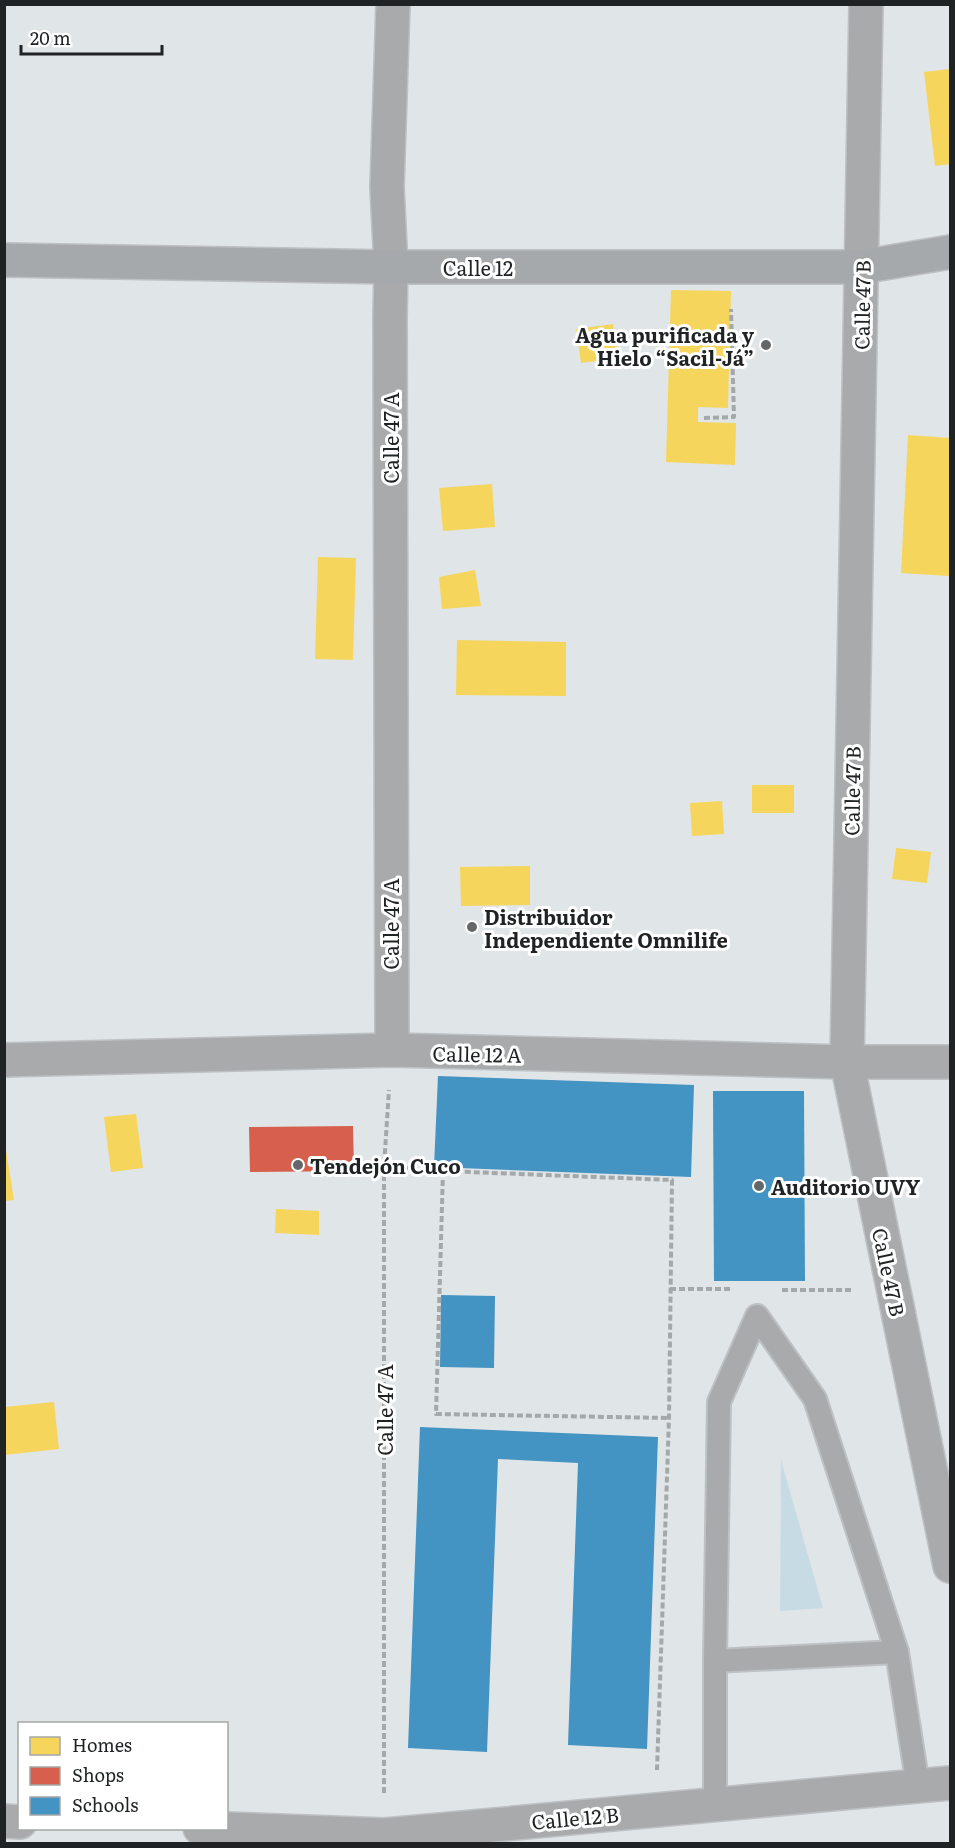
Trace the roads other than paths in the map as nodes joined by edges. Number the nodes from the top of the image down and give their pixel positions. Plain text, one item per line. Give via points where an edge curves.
1 (393, 4) edge
2 (866, 4) edge
3 (951, 252) edge
4 (4, 260) edge
5 (391, 267) junction
6 (861, 267) junction
7 (392, 1050) junction
8 (4, 1060) edge
9 (847, 1062) junction
10 (951, 1062) edge
11 (951, 1566) edge
12 (897, 1652) junction
13 (715, 1661) junction
14 (951, 1782) edge
15 (918, 1786) junction
16 (715, 1805) junction
17 (228, 1830) edge
18 (385, 1839) edge

1 - 5 street, Calle 47 A via 387,187
2 - 6 street, Calle 47 B
3 - 6 street, Calle 12
4 - 5 street, Calle 12
5 - 6 street, Calle 12
5 - 7 street, Calle 47 A
6 - 9 street, Calle 47 B
7 - 8 street, Calle 12 A
7 - 9 street, Calle 12 A
9 - 10 street, Calle 12 A
9 - 11 street, Calle 47 B
12 - 13 lane
12 - 13 lane via 814,1399 758,1317 719,1402
12 - 15 lane
13 - 16 lane
14 - 15 street, Calle 12 B
15 - 16 street, Calle 12 B
16 - 18 street, Calle 12 B
17 - 18 street, Calle 12 B

